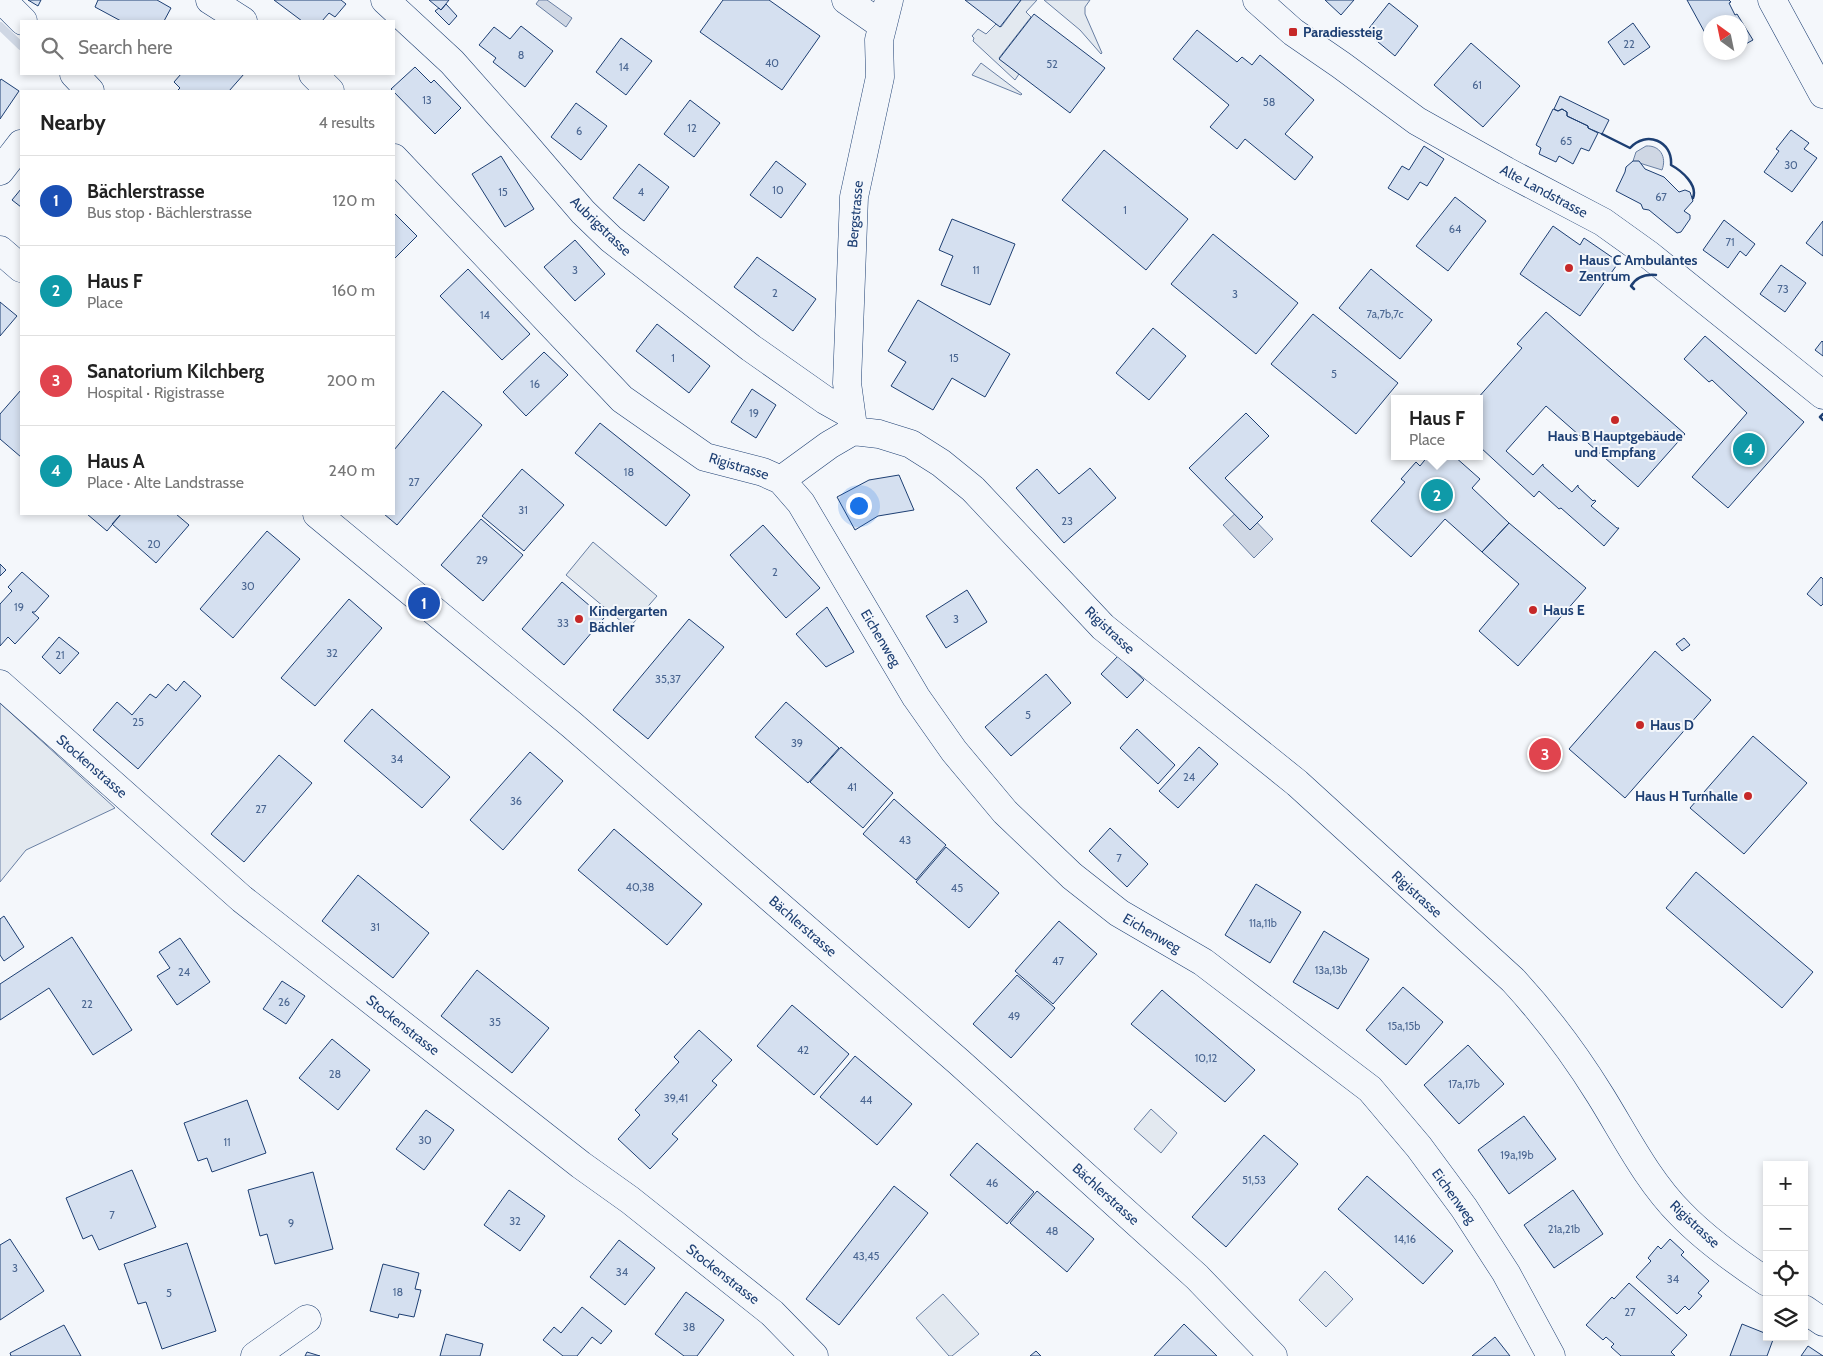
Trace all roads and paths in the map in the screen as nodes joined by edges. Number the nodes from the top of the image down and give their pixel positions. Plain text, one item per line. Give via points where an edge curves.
1 (2, 0) edge
2 (210, 0) edge
3 (385, 0) edge
4 (846, 0) edge
5 (1257, 0) edge
6 (1772, 0) edge
7 (886, 12) edge
8 (22, 20) edge
9 (241, 20) edge
10 (314, 75) edge
11 (329, 90) edge
12 (1823, 94) edge
13 (20, 145) edge
14 (395, 159) edge
15 (0, 171) edge
16 (0, 250) edge
17 (20, 267) edge
18 (1823, 395) edge
19 (852, 423) junction
20 (781, 480) junction
21 (318, 515) edge
22 (0, 684) edge
23 (1763, 1279) edge
24 (1808, 1311) edge
25 (307, 1319) dead end
26 (1823, 1322) edge
27 (255, 1356) edge
28 (814, 1356) edge
29 (1273, 1356) edge
30 (1551, 1356) edge

1 - 8 street
2 - 9 street
3 - 19 street, Aubrigstrasse via 452,62 583,212 611,239 751,348 826,400
4 - 7 street
5 - 18 street, Alte Landstrasse via 1293,32 1417,121 1603,222 1626,238
6 - 12 street
7 - 19 street, Bergstrasse via 879,40 880,77 854,197 847,382
10 - 11 street
13 - 15 street
14 - 20 street, Rigistrasse via 622,399 705,457
16 - 17 street
19 - 20 street, Rigistrasse via 830,445
19 - 23 street, Rigistrasse via 910,444 941,463 973,489 1103,627 1297,784 1513,980 1573,1052 1635,1153 1680,1214
20 - 30 street, Eichenweg via 801,504 916,698 954,751 1005,812 1072,876 1119,913 1203,962 1370,1090 1419,1147 1464,1208 1506,1273
21 - 29 street, Bächlerstrasse via 572,725 946,1050 1191,1272
22 - 28 street, Stockenstrasse via 242,899 731,1280 772,1313
24 - 26 street
25 - 27 street

